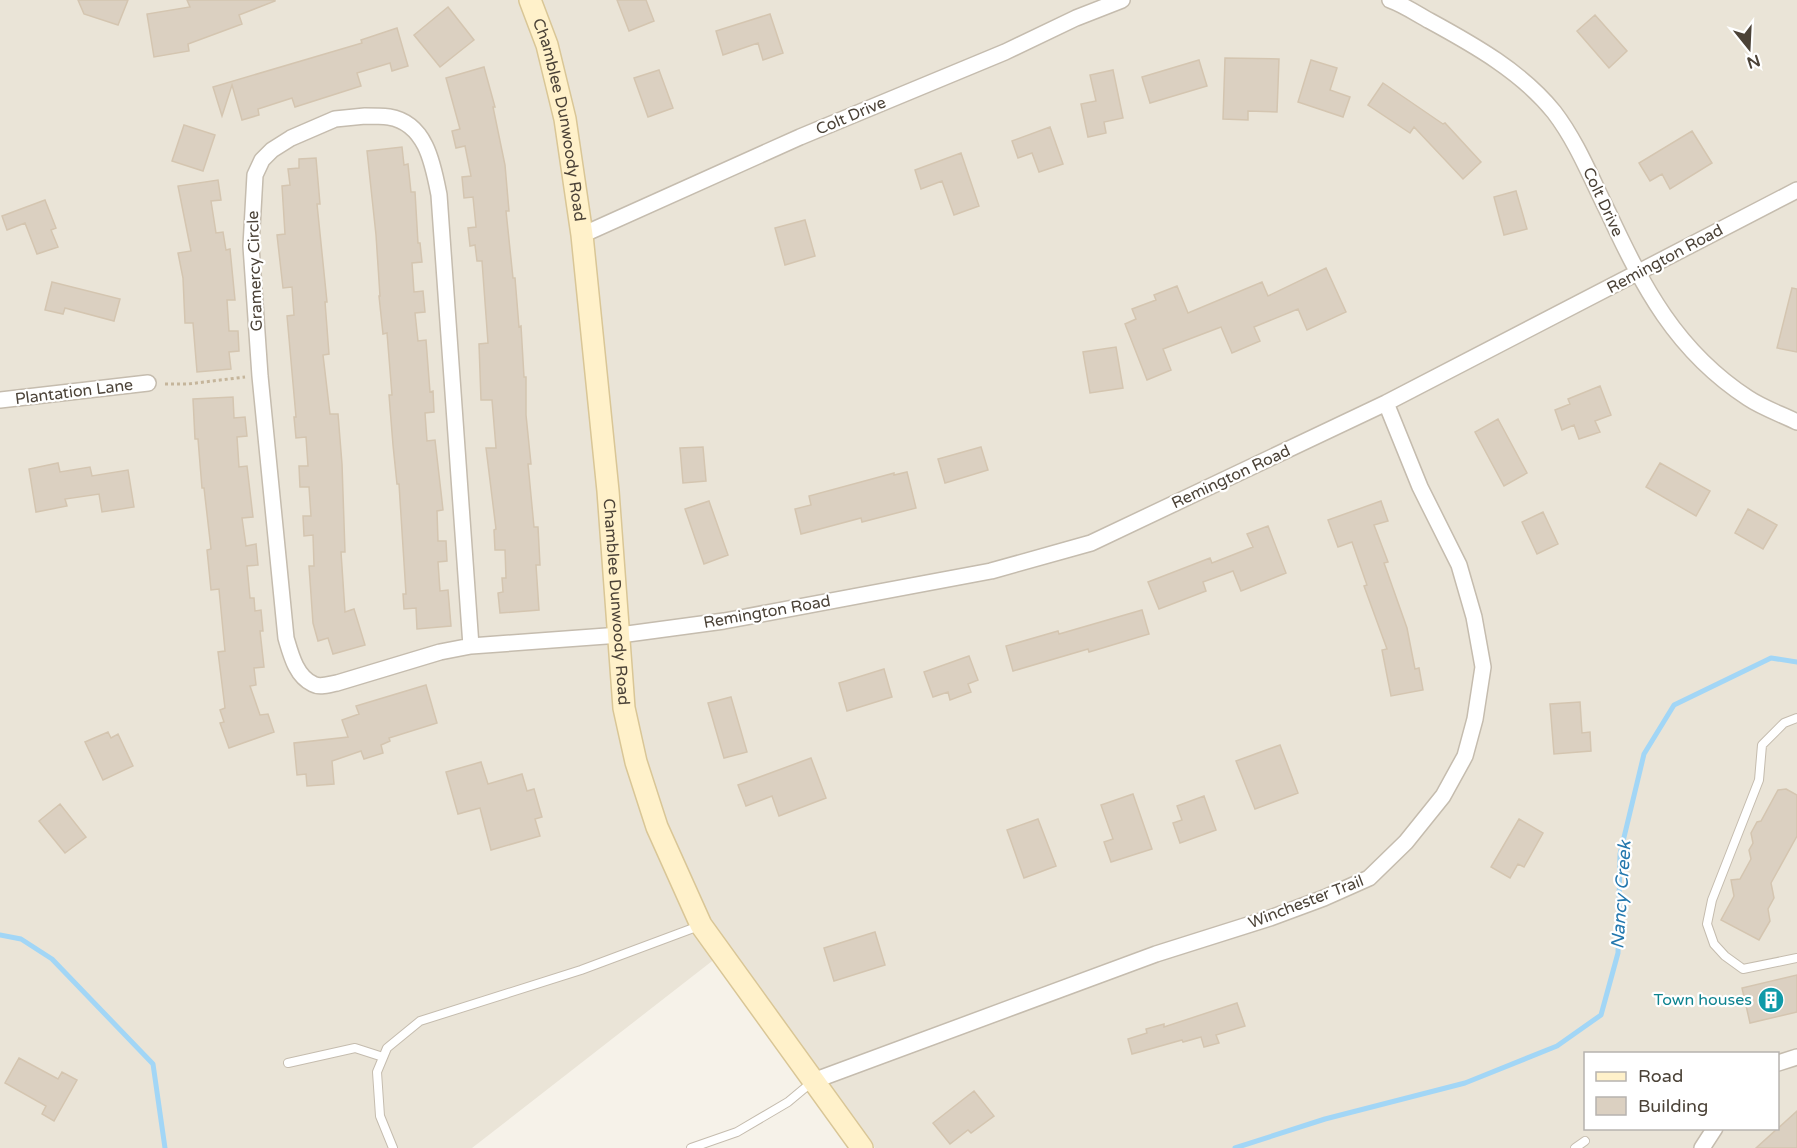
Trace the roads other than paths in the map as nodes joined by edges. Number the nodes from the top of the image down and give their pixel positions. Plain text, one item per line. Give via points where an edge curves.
1 (530, 0) edge
2 (1122, 0) edge
3 (1389, 0) edge
4 (1797, 190) edge
5 (582, 235) junction
6 (1637, 273) junction
7 (148, 383) road end
8 (0, 400) edge
9 (1386, 403) junction
10 (1797, 422) edge
11 (620, 635) junction
12 (471, 646) junction
13 (1797, 718) edge
14 (701, 925) junction
15 (1797, 958) edge
16 (383, 1057) junction
17 (1797, 1057) edge
18 (1779, 1063) edge
19 (288, 1064) dead end
20 (813, 1081) junction
21 (1714, 1130) edge
22 (1585, 1141) dead end
23 (393, 1148) edge
24 (691, 1148) edge
25 (862, 1148) edge
26 (1575, 1148) edge
27 (1702, 1148) edge

1 - 5 street, Chamblee Dunwoody Road via 547,45 565,119
2 - 5 street, Colt Drive
3 - 6 street, Colt Drive via 1497,60 1553,112 1578,149
4 - 6 street, Remington Road
5 - 11 street, Chamblee Dunwoody Road
6 - 9 street, Remington Road
6 - 10 street, Colt Drive via 1673,330 1703,363 1749,398
7 - 8 street, Plantation Lane
9 - 11 street, Remington Road via 1091,543 991,571 724,621
9 - 20 street, Winchester Trail via 1420,487 1459,566 1483,667 1465,756 1443,796 1406,842 1370,878 1324,898 1156,954
11 - 12 street, Gramercy Circle
11 - 14 street, Chamblee Dunwoody Road via 624,708 636,762 657,827
12 - 12 street, Gramercy Circle via 434,166 407,116 335,119 255,157 251,246 286,639 303,685 337,683
13 - 15 lane via 1784,723 1762,745 1759,780 1712,900 1707,924 1714,944 1743,969
14 - 16 lane via 581,970 420,1021 387,1048
14 - 20 street, Chamblee Dunwoody Road
16 - 19 lane via 355,1048
16 - 23 lane via 377,1072 380,1116
17 - 18 street
20 - 24 lane via 788,1102 737,1132
20 - 25 street, Chamblee Dunwoody Road
21 - 27 street
22 - 26 lane

